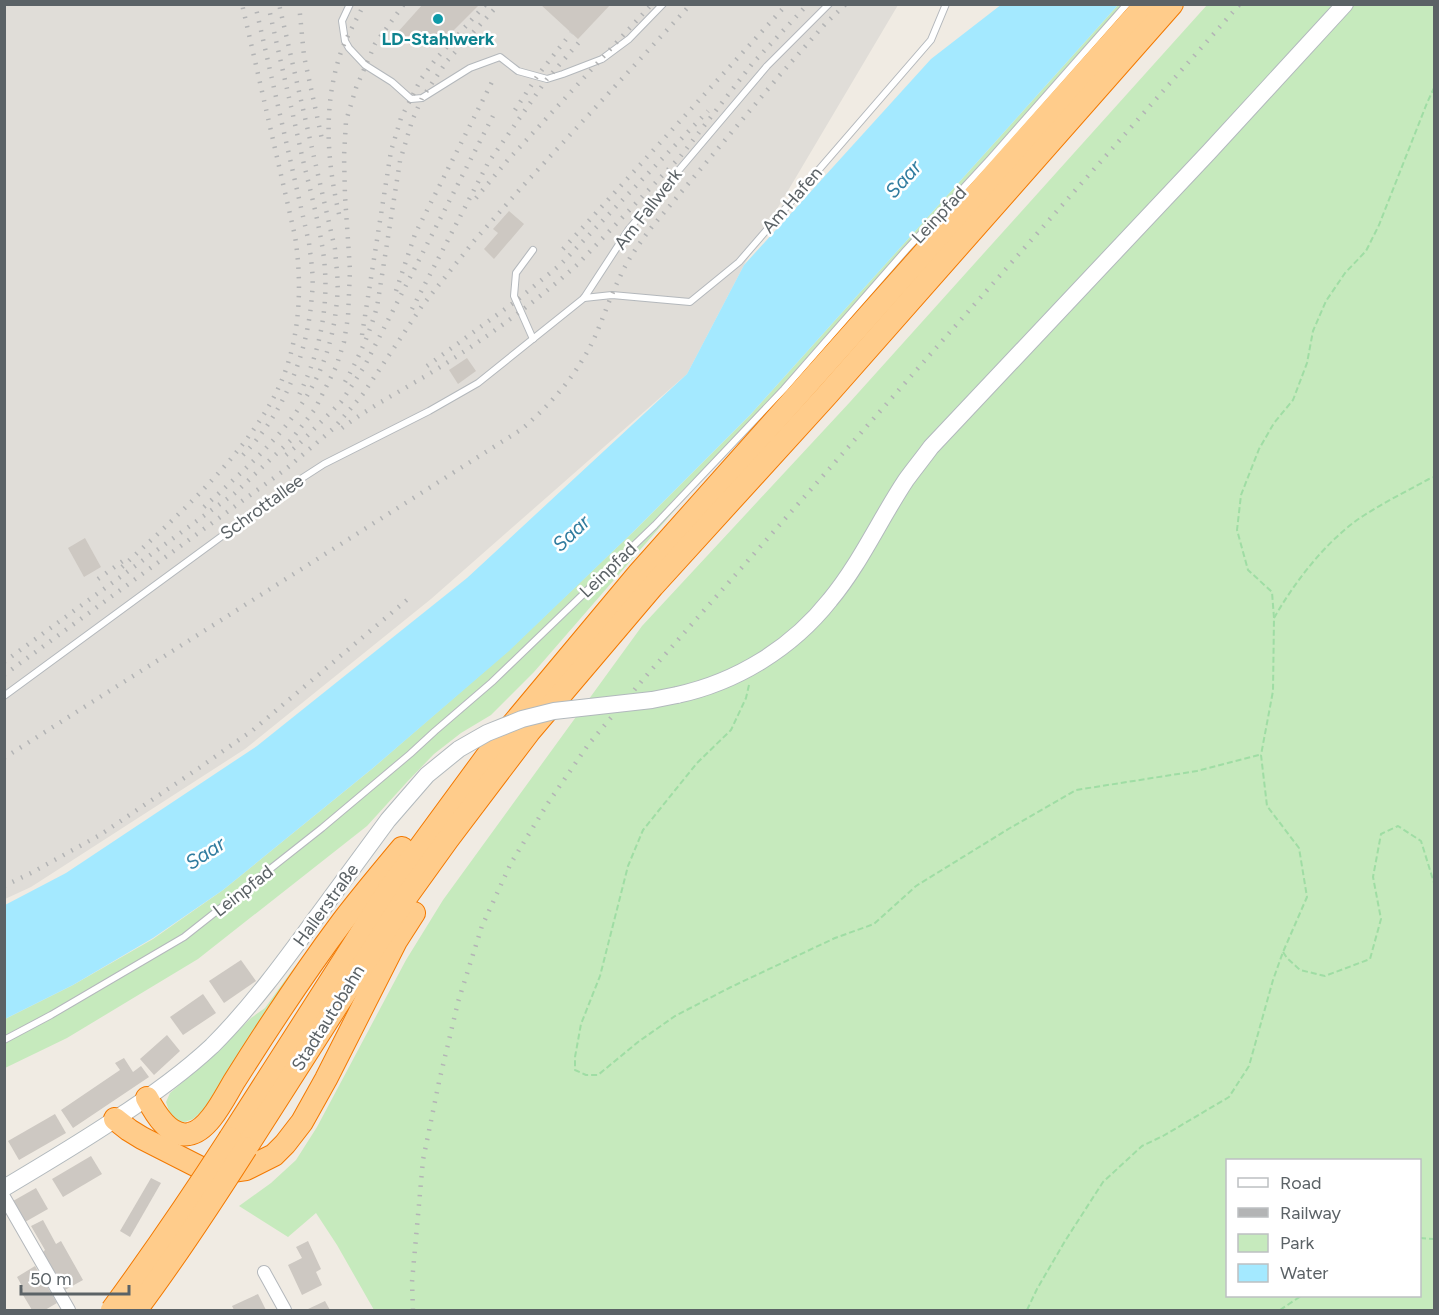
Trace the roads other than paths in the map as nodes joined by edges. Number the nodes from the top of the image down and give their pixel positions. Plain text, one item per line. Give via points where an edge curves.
1 (350, 4) edge
2 (663, 4) edge
3 (829, 4) edge
4 (946, 4) edge
5 (1127, 4) edge
6 (1146, 4) edge
7 (1172, 4) edge
8 (1345, 4) edge
9 (532, 250) dead end
10 (584, 298) junction
11 (533, 339) junction
12 (584, 653) junction
13 (4, 696) edge
14 (492, 748) junction
15 (500, 771) junction
16 (4, 1040) edge
17 (147, 1098) junction
18 (115, 1119) junction
19 (238, 1143) junction
20 (4, 1188) edge
21 (4, 1197) edge
22 (264, 1272) dead end
23 (69, 1311) edge
24 (112, 1311) edge
25 (136, 1311) edge
26 (285, 1311) edge

1 - 2 lane via 342,21 349,48 411,99 422,98 470,68 500,57 519,71 547,79 563,74 602,59 629,39
3 - 10 lane, Am Fallwerk via 767,66 629,229
4 - 10 lane, Am Hafen via 931,40 739,262 690,302 612,295
5 - 16 lane, Leinpfad via 784,389 655,525 492,682 322,828 184,938
6 - 12 highway via 639,573
7 - 12 highway via 835,386 653,586
8 - 17 street, Hallerstraße, bridge via 932,447 907,479 831,600 808,625 752,667 708,687 652,700 554,711 522,719 459,749 427,775 388,820 244,1012 211,1046
9 - 11 lane via 516,273 514,296
10 - 11 lane, Am Fallwerk
11 - 13 lane, Schrottallee via 478,383 293,484
12 - 14 highway
12 - 15 highway, Stadtautobahn
14 - 17 highway via 426,820 343,921 204,1126 190,1134 179,1134 168,1127
14 - 19 highway via 390,888
15 - 18 highway via 396,941 302,1122 274,1155 246,1169 203,1169 142,1138
15 - 19 highway, Stadtautobahn via 407,896
17 - 18 street, Hallerstraße
18 - 20 street, Hallerstraße
19 - 24 highway, bridge via 192,1196
19 - 25 highway, Stadtautobahn, bridge via 183,1245
21 - 23 street
22 - 26 street

